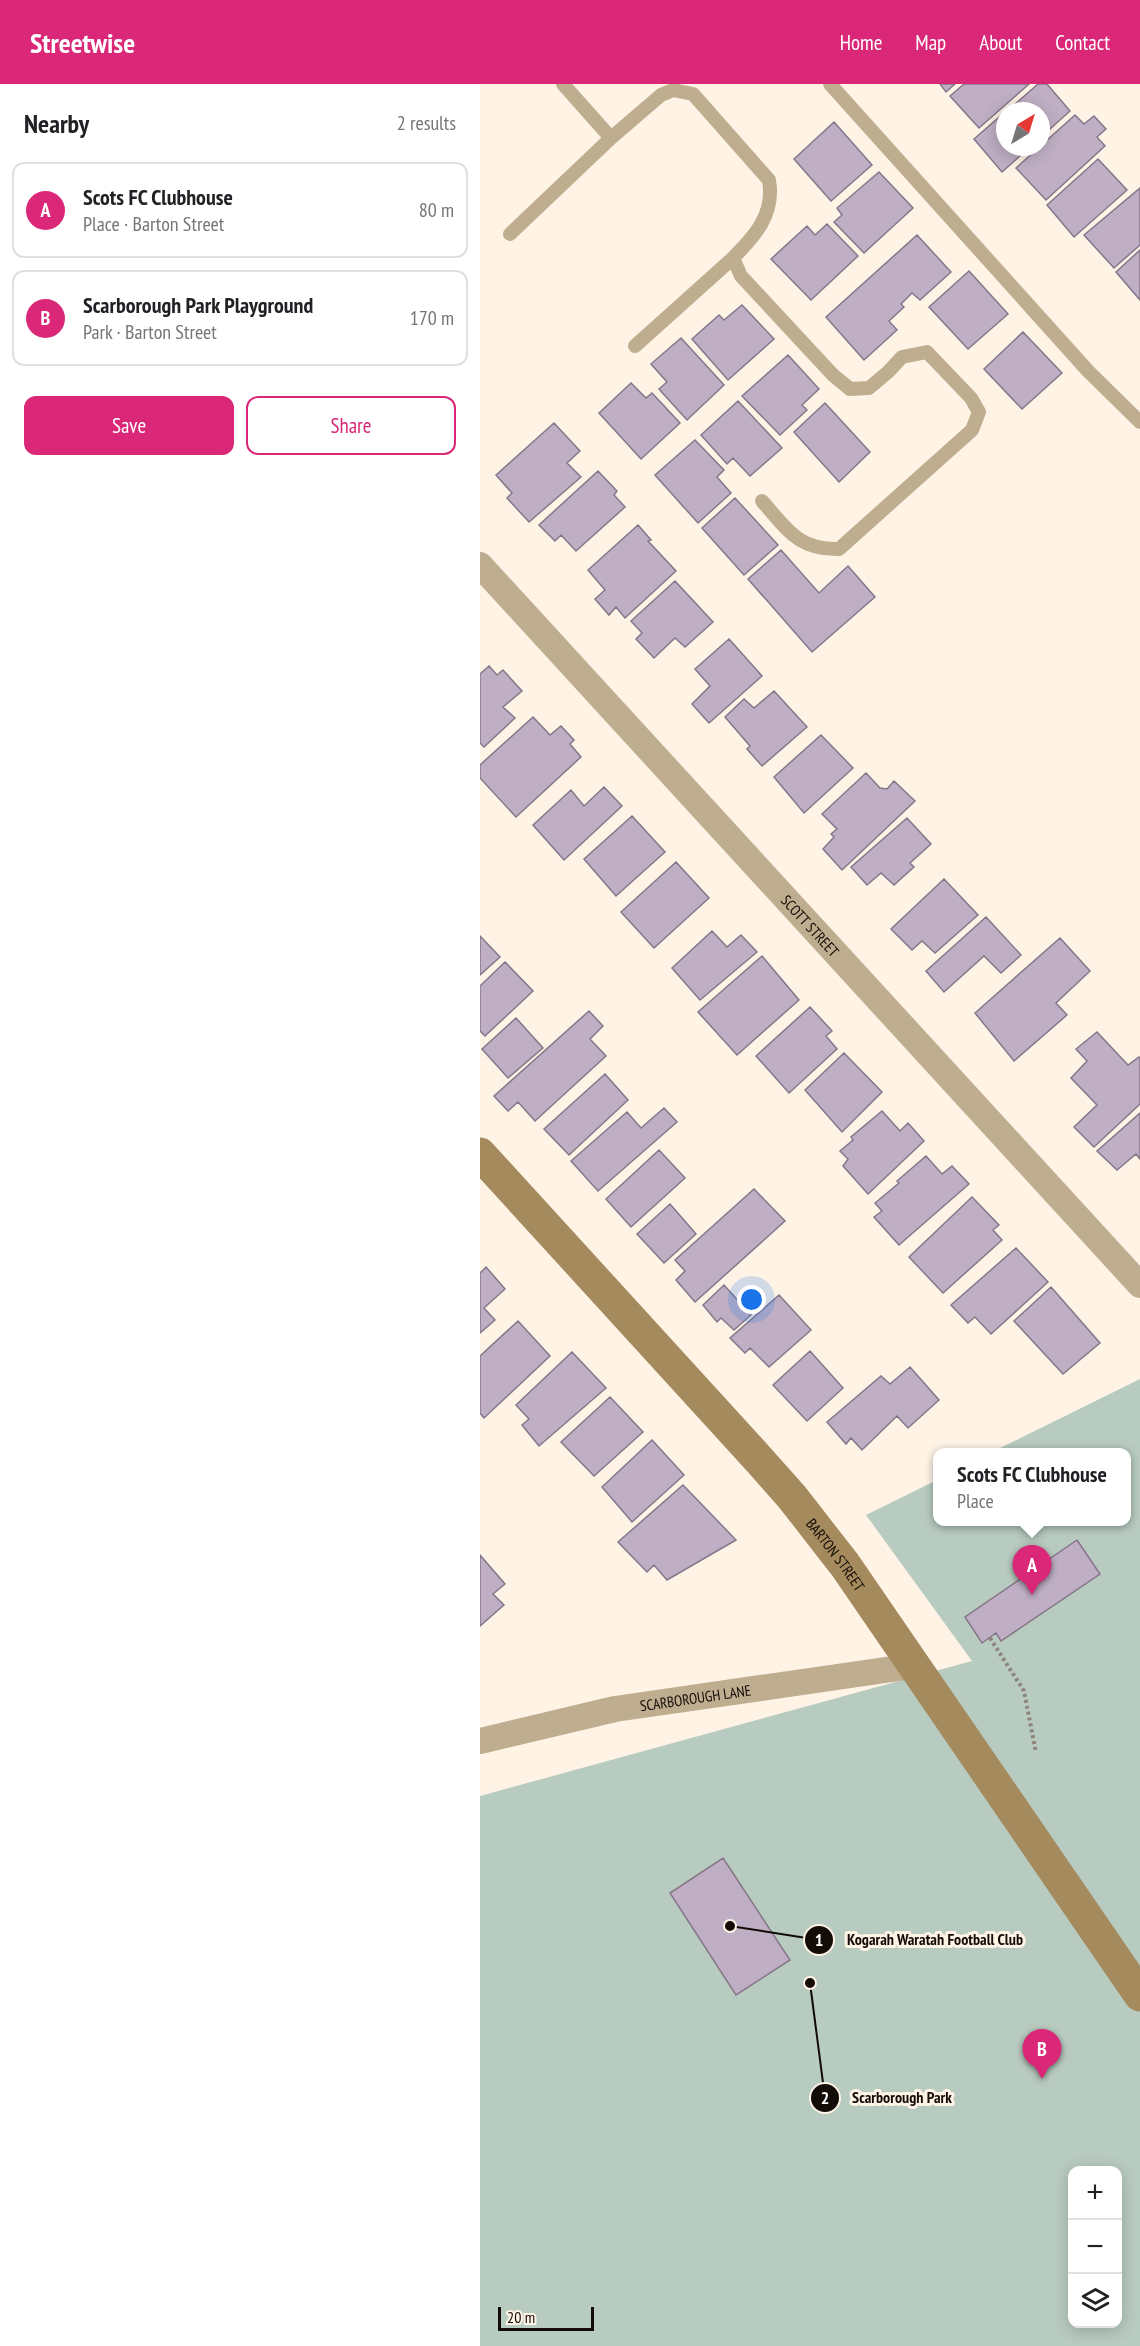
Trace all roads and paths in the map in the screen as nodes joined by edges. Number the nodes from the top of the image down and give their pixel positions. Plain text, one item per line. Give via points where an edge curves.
1 (562, 84) edge
2 (830, 84) edge
3 (611, 138) junction
4 (510, 234) dead end
5 (733, 258) junction
6 (635, 345) dead end
7 (1140, 422) edge
8 (762, 501) dead end
9 (480, 565) edge
10 (480, 1154) edge
11 (1140, 1285) edge
12 (990, 1638) dead end
13 (914, 1666) junction
14 (480, 1742) edge
15 (1036, 1753) dead end
16 (1140, 1995) edge

1 - 3 lane
2 - 7 lane via 1088,371
3 - 4 lane
3 - 5 lane via 661,95 673,90 693,94 769,180 771,195 765,218
5 - 6 lane
5 - 8 lane via 741,276 833,375 850,388 868,388 902,357 927,352 971,398 979,412 972,430 839,549 821,549 801,542
9 - 11 street, SCOTT STREET
10 - 13 street, BARTON STREET via 792,1497 845,1565
12 - 15 path via 1024,1691
13 - 14 street, SCARBOROUGH LANE via 615,1709
13 - 16 street, BARTON STREET

